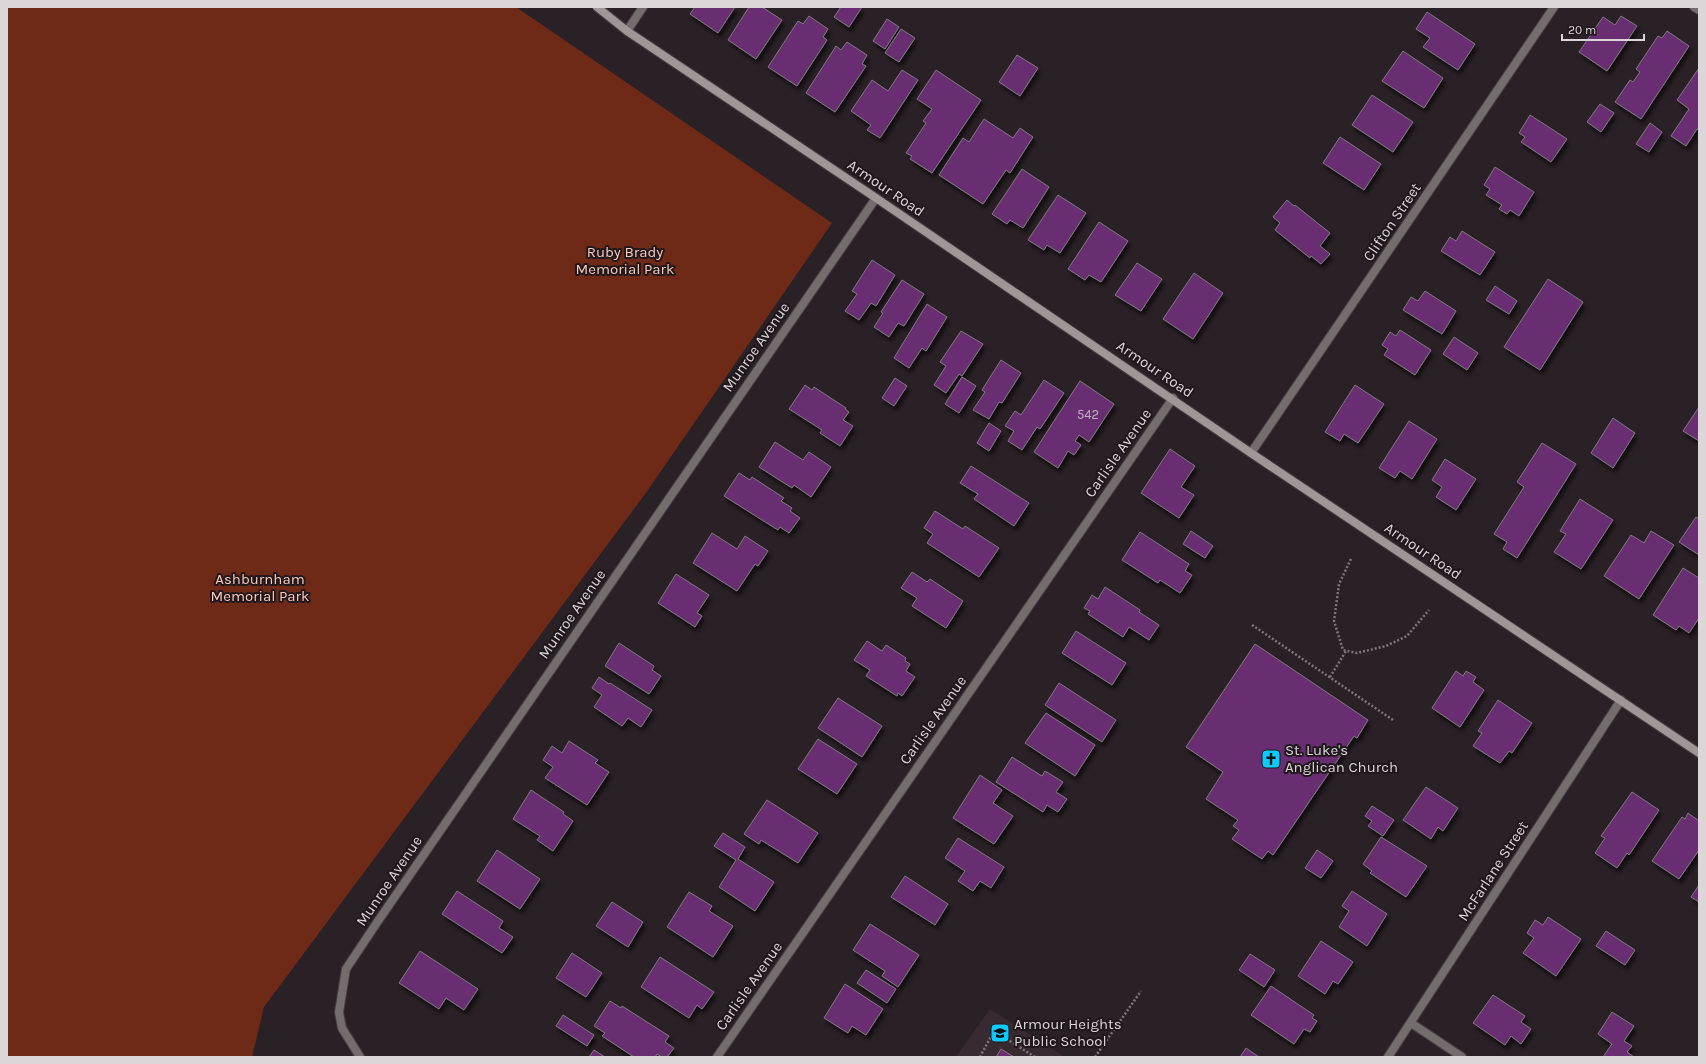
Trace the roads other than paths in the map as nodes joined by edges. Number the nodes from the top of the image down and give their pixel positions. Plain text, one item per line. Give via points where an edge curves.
1 (596, 7) edge
2 (643, 7) edge
3 (1554, 7) edge
4 (1694, 7) edge
5 (1699, 10) edge
6 (627, 32) junction
7 (876, 198) junction
8 (1173, 398) junction
9 (1251, 453) junction
10 (1621, 700) junction
11 (1699, 753) edge
12 (1411, 1023) junction
13 (360, 1057) edge
14 (717, 1057) edge
15 (1388, 1057) edge
16 (1462, 1057) edge

1 - 6 main road, Armour Road
2 - 6 street
3 - 9 street, Clifton Street
4 - 5 street
6 - 7 main road, Armour Road
7 - 8 main road, Armour Road
7 - 13 street, Munroe Avenue via 346,969 339,1012 342,1028
8 - 9 main road, Armour Road
8 - 14 street, Carlisle Avenue
9 - 10 main road, Armour Road
10 - 11 main road, Armour Road
10 - 12 street, McFarlane Street
12 - 15 street, McFarlane Street
12 - 16 street

